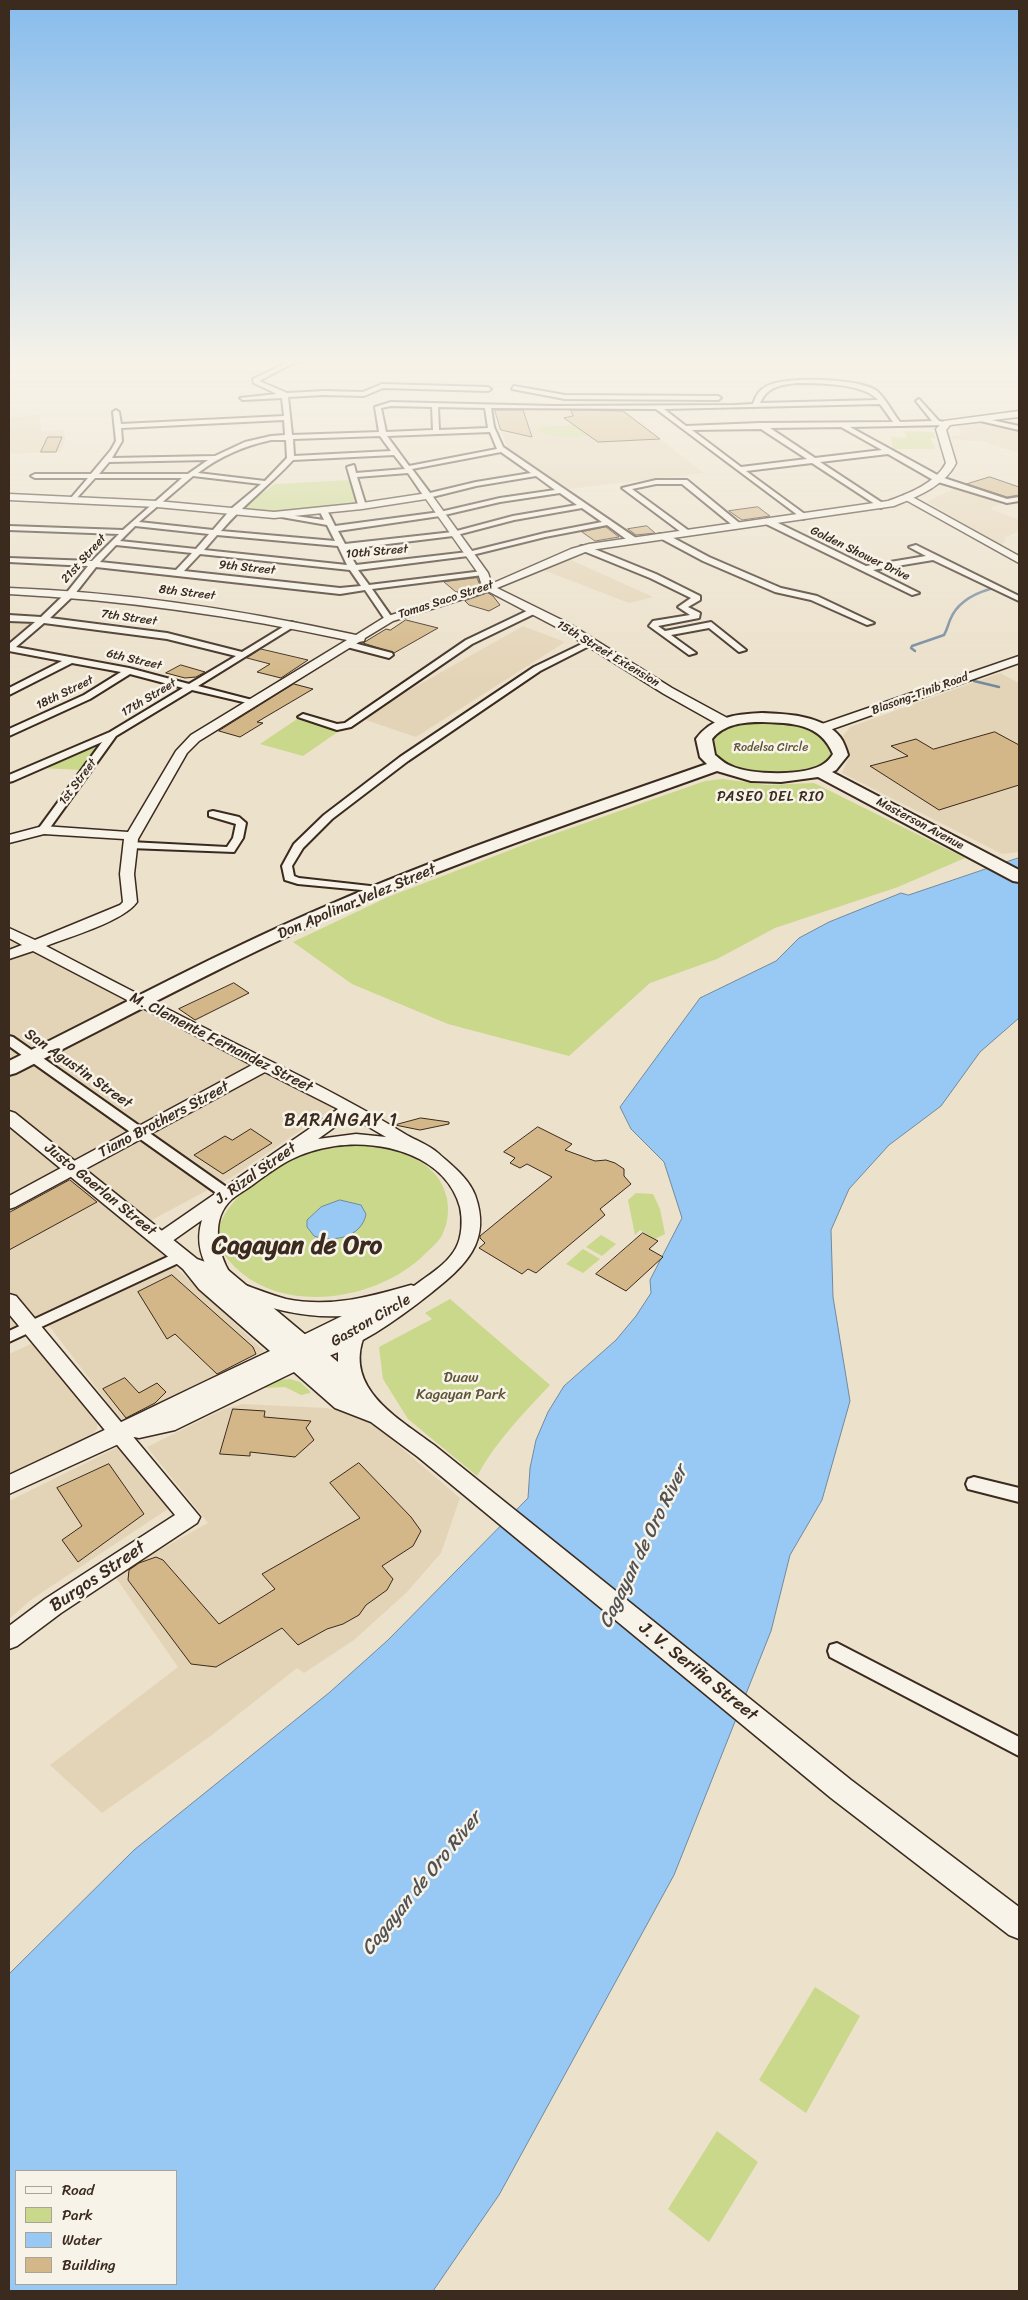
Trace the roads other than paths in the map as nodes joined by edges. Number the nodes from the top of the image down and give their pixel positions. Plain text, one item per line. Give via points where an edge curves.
1 (103, 466) edge
2 (204, 466) edge
3 (283, 466) edge
4 (351, 466) edge
5 (406, 466) edge
6 (422, 466) edge
7 (525, 466) edge
8 (738, 466) edge
9 (762, 466) edge
10 (820, 466) edge
11 (915, 466) edge
12 (949, 466) edge
13 (742, 469) junction
14 (409, 470) junction
15 (536, 474) junction
16 (94, 475) junction
17 (352, 475) junction
18 (35, 476) dead end
19 (190, 476) junction
20 (938, 479) junction
21 (267, 483) junction
22 (560, 491) junction
23 (428, 496) junction
24 (9, 497) edge
25 (907, 497) junction
26 (75, 498) junction
27 (1019, 499) edge
28 (157, 504) junction
29 (362, 506) junction
30 (582, 506) junction
31 (880, 506) junction
32 (323, 510) junction
33 (234, 511) junction
34 (440, 514) junction
35 (274, 515) junction
36 (803, 517) junction
37 (769, 522) junction
38 (607, 523) junction
39 (134, 524) junction
40 (330, 526) junction
41 (739, 526) junction
42 (9, 528) edge
43 (218, 531) junction
44 (127, 532) junction
45 (688, 533) junction
46 (454, 534) junction
47 (663, 536) junction
48 (633, 540) junction
49 (116, 543) junction
50 (342, 545) junction
51 (912, 547) dead end
52 (584, 548) junction
53 (199, 552) junction
54 (468, 554) junction
55 (934, 557) junction
56 (9, 560) edge
57 (1019, 560) edge
58 (95, 564) junction
59 (353, 568) junction
60 (863, 569) junction
61 (483, 573) junction
62 (177, 574) junction
63 (488, 588) junction
64 (368, 589) junction
65 (9, 591) edge
66 (916, 593) dead end
67 (71, 594) junction
68 (1019, 599) edge
69 (534, 611) junction
70 (9, 618) edge
71 (389, 619) junction
72 (42, 620) junction
73 (870, 623) dead end
74 (294, 624) junction
75 (663, 634) junction
76 (355, 642) junction
77 (590, 643) junction
78 (9, 648) edge
79 (742, 650) dead end
80 (692, 652) dead end
81 (244, 655) junction
82 (388, 655) dead end
83 (72, 659) junction
84 (1016, 662) edge
85 (129, 671) junction
86 (193, 687) junction
87 (9, 692) edge
88 (253, 703) junction
89 (304, 717) dead end
90 (726, 723) junction
91 (820, 729) junction
92 (9, 733) edge
93 (114, 734) junction
94 (718, 765) junction
95 (821, 772) junction
96 (9, 779) edge
97 (213, 814) dead end
98 (42, 830) junction
99 (9, 839) edge
100 (131, 840) junction
101 (1019, 877) edge
102 (379, 890) junction
103 (9, 932) edge
104 (36, 944) junction
105 (9, 955) edge
106 (140, 1002) junction
107 (9, 1040) edge
108 (32, 1058) junction
109 (266, 1065) junction
110 (9, 1069) edge
111 (350, 1108) junction
112 (9, 1117) edge
113 (140, 1133) junction
114 (282, 1156) junction
115 (432, 1157) junction
116 (73, 1168) junction
117 (227, 1194) junction
118 (9, 1203) edge
119 (161, 1240) junction
120 (185, 1260) junction
121 (221, 1275) junction
122 (427, 1286) junction
123 (237, 1289) junction
124 (391, 1299) junction
125 (9, 1301) edge
126 (31, 1327) junction
127 (354, 1334) junction
128 (9, 1337) edge
129 (299, 1353) junction
130 (357, 1391) junction
131 (379, 1416) junction
132 (120, 1434) junction
133 (426, 1451) joint
134 (974, 1484) dead end
135 (9, 1485) edge
136 (1019, 1495) edge
137 (9, 1639) edge
138 (837, 1650) dead end
139 (1019, 1748) edge
140 (1019, 1925) edge

1 - 16 street
2 - 19 street, 21st Street
3 - 21 street
4 - 17 street
5 - 14 street
6 - 14 street
7 - 15 street
8 - 13 street
9 - 13 street
10 - 31 street
11 - 20 street
12 - 20 main road, Tomas Saco Street
13 - 36 street
14 - 17 street
14 - 23 street
15 - 22 street
15 - 23 street
16 - 18 street
16 - 19 street
16 - 26 street
17 - 29 street
19 - 21 street
19 - 28 street, 21st Street
20 - 25 main road, Tomas Saco Street
20 - 27 street via 1009,502
21 - 33 street
22 - 30 street
22 - 34 street
23 - 29 street
23 - 34 street
24 - 26 street
25 - 31 main road, Tomas Saco Street
25 - 57 street
26 - 28 street
28 - 33 street
28 - 39 street, 21st Street
29 - 32 street
30 - 38 street
30 - 46 street via 512,518
31 - 36 main road, Tomas Saco Street
32 - 35 street
32 - 40 street
33 - 35 street
33 - 43 street
34 - 40 street
34 - 46 street
35 - 40 street
36 - 37 main road, Tomas Saco Street
37 - 41 main road, Tomas Saco Street
37 - 60 street, Golden Shower Drive
38 - 48 street
38 - 54 street, 10th Street
39 - 43 street
39 - 44 street, 21st Street
40 - 50 street
41 - 45 main road, Tomas Saco Street
41 - 45 street via 684,482 656,482 626,488
42 - 44 street
43 - 50 street
43 - 53 street
44 - 49 street, 21st Street
45 - 47 main road, Tomas Saco Street
46 - 50 street
46 - 54 street
47 - 48 main road, Tomas Saco Street
47 - 73 street via 784,593 806,595
48 - 52 main road, Tomas Saco Street
49 - 53 street, 10th Street
49 - 58 street, 21st Street
50 - 59 street
51 - 55 street
52 - 63 main road, Tomas Saco Street
52 - 75 street via 697,599 682,607 696,616 656,623 654,626
53 - 59 street, 10th Street
53 - 62 street
54 - 59 street, 10th Street
54 - 61 street
55 - 60 street
55 - 68 street
56 - 58 street, 9th Street
58 - 62 street, 9th Street
58 - 67 street, 21st Street
59 - 64 street
60 - 66 street, Golden Shower Drive
61 - 63 street
61 - 64 street, 9th Street
62 - 64 street, 9th Street via 340,591
63 - 69 main road, 15th Street Extension
63 - 71 street, Tomas Saco Street
64 - 71 street
65 - 67 street, 8th Street
67 - 72 street, 21st Street
67 - 74 street, 8th Street via 229,612
69 - 77 main road, 15th Street Extension
69 - 89 street via 469,642 348,725 338,727
70 - 72 street, 7th Street
71 - 76 street, Tomas Saco Street
72 - 78 street, 21st Street
72 - 81 street, 7th Street via 167,636
74 - 76 street, 8th Street
74 - 81 street, 17th Street
75 - 79 street via 711,626
75 - 80 street
76 - 82 street
76 - 88 street, Tomas Saco Street
77 - 90 main road, 15th Street Extension
77 - 102 street via 537,669 404,759 318,825 298,846 287,866 289,878 298,881
78 - 83 street, 6th Street
81 - 86 street, 17th Street
83 - 85 street, 6th Street
83 - 87 street
84 - 91 street, Biasong-Tinib Road
85 - 86 street, 6th Street
85 - 92 street, 18th Street via 87,697
86 - 88 street, 6th Street
86 - 93 street, 17th Street
88 - 100 street, Tomas Saco Street via 196,738 182,751
90 - 91 main road via 770,718 801,722
90 - 94 main road via 706,735 703,744 706,753
91 - 95 main road via 836,741 840,751 837,760
93 - 96 street, 17th Street
93 - 98 street, 1st Street
94 - 95 main road via 746,775 770,778 795,778
94 - 102 main road, Don Apolinar Velez Street
95 - 101 main road, Masterson Avenue
97 - 100 street via 241,823 230,850
98 - 99 street
98 - 100 street
100 - 104 street, Tomas Saco Street via 127,874 131,898 128,905 118,912
102 - 106 main road, Don Apolinar Velez Street via 287,930
103 - 104 street, M. Clemente Fernandez Street
104 - 105 street
104 - 106 street, M. Clemente Fernandez Street
106 - 108 main road, Don Apolinar Velez Street
106 - 109 street, M. Clemente Fernandez Street
107 - 108 street, San Agustin Street
108 - 110 main road, Don Apolinar Velez Street
108 - 113 street, San Agustin Street
109 - 111 street, M. Clemente Fernandez Street
109 - 113 street, Tiano Brothers Street
111 - 114 street, J. Rizal Street
111 - 115 street, M. Clemente Fernandez Street
112 - 116 main road, Justo Gaerlan Street
113 - 116 street, Tiano Brothers Street
113 - 117 street, San Agustin Street
114 - 115 street, Gaston Circle via 329,1142 355,1139 386,1142
114 - 117 street, J. Rizal Street
115 - 122 street, Gaston Circle via 449,1170 464,1189 469,1200 471,1224 461,1256
116 - 118 street, Tiano Brothers Street
116 - 119 main road, Justo Gaerlan Street
117 - 119 street, J. Rizal Street
117 - 121 street via 217,1207 207,1234 209,1256
119 - 120 main road, Justo Gaerlan Street
120 - 121 main road, Justo Gaerlan Street
120 - 126 street
120 - 129 main road, Justo Gaerlan Street via 206,1284
121 - 123 main road, Justo Gaerlan Street
122 - 124 street, Gaston Circle
122 - 127 street, Gaston Circle via 399,1308
123 - 124 street, Gaston Circle via 284,1306 306,1310 358,1307
123 - 129 main road, Justo Gaerlan Street
124 - 129 street, Gaston Circle
125 - 126 street
126 - 128 street
126 - 132 street
127 - 129 street, Gaston Circle
127 - 130 main road via 347,1351
129 - 130 main road, J. V. Seriña Street
129 - 131 main road, J. V. Seriña Street via 343,1402
129 - 132 main road via 167,1424
130 - 131 main road, J. V. Seriña Street
131 - 133 main road, J. V. Seriña Street
132 - 135 main road
132 - 137 street, Burgos Street via 189,1517 53,1606
133 - 140 main road, J. V. Seriña Street via 841,1789
134 - 136 street
138 - 139 street

